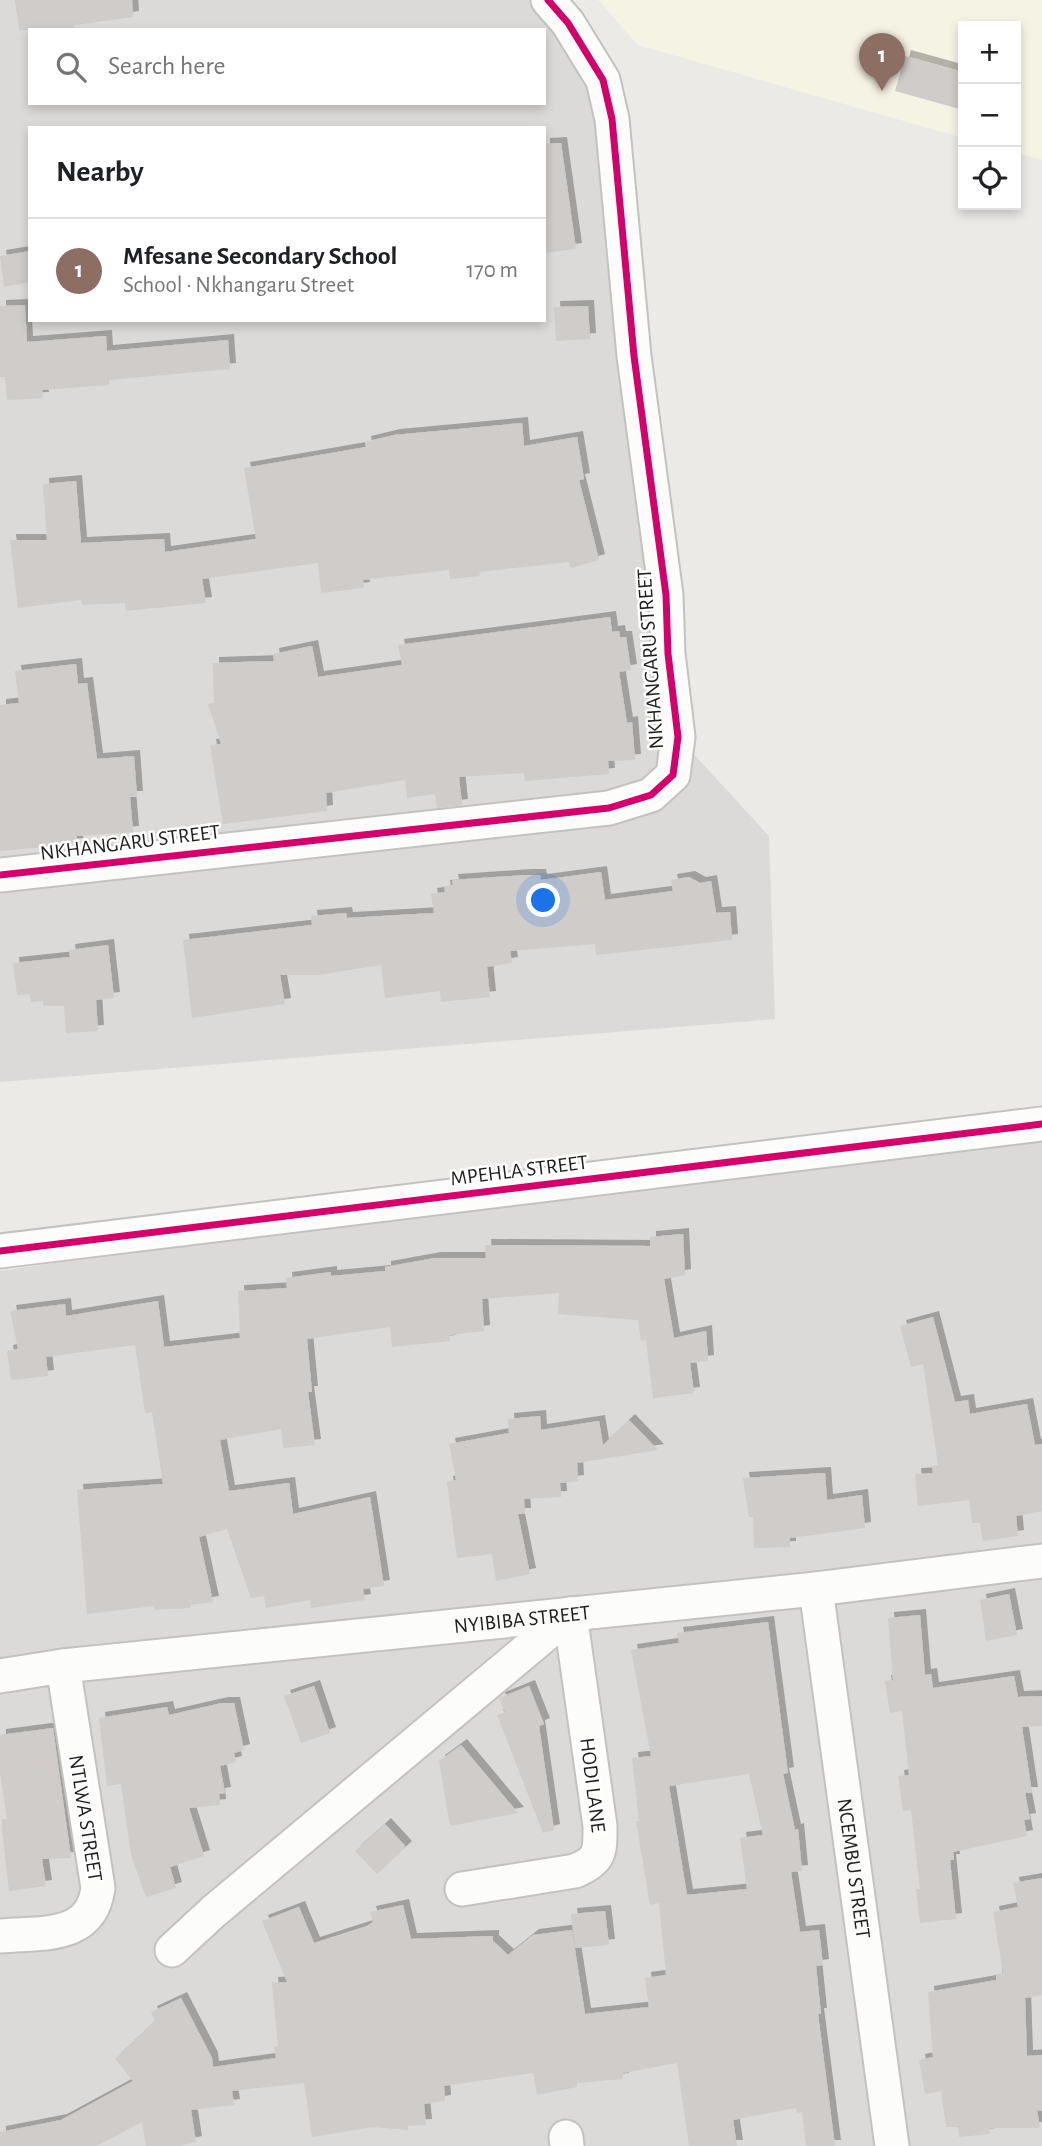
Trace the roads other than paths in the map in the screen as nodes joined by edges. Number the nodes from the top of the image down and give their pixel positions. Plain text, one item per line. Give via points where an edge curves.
1 (548, 0) edge
2 (0, 875) edge
3 (1042, 1125) edge
4 (0, 1251) edge
5 (1042, 1561) edge
6 (816, 1589) junction
7 (570, 1614) junction
8 (63, 1666) junction
9 (0, 1675) edge
10 (462, 1889) dead end
11 (0, 1936) edge
12 (172, 1950) dead end
13 (892, 2146) edge

1 - 2 street, NKHANGARU STREET via 603,80 612,119 634,356 666,596 678,737 673,775 652,795 609,808
3 - 4 street, MPEHLA STREET
5 - 6 street, NYIBIBA STREET
6 - 7 street, NYIBIBA STREET
6 - 13 street, NCEMBU STREET
7 - 8 street, NYIBIBA STREET
7 - 10 street, HODI LANE via 600,1826 599,1854 592,1864 575,1871
7 - 12 street
8 - 9 street, NYIBIBA STREET
8 - 11 street, NTLWA STREET via 98,1888 96,1906 86,1921 68,1929

